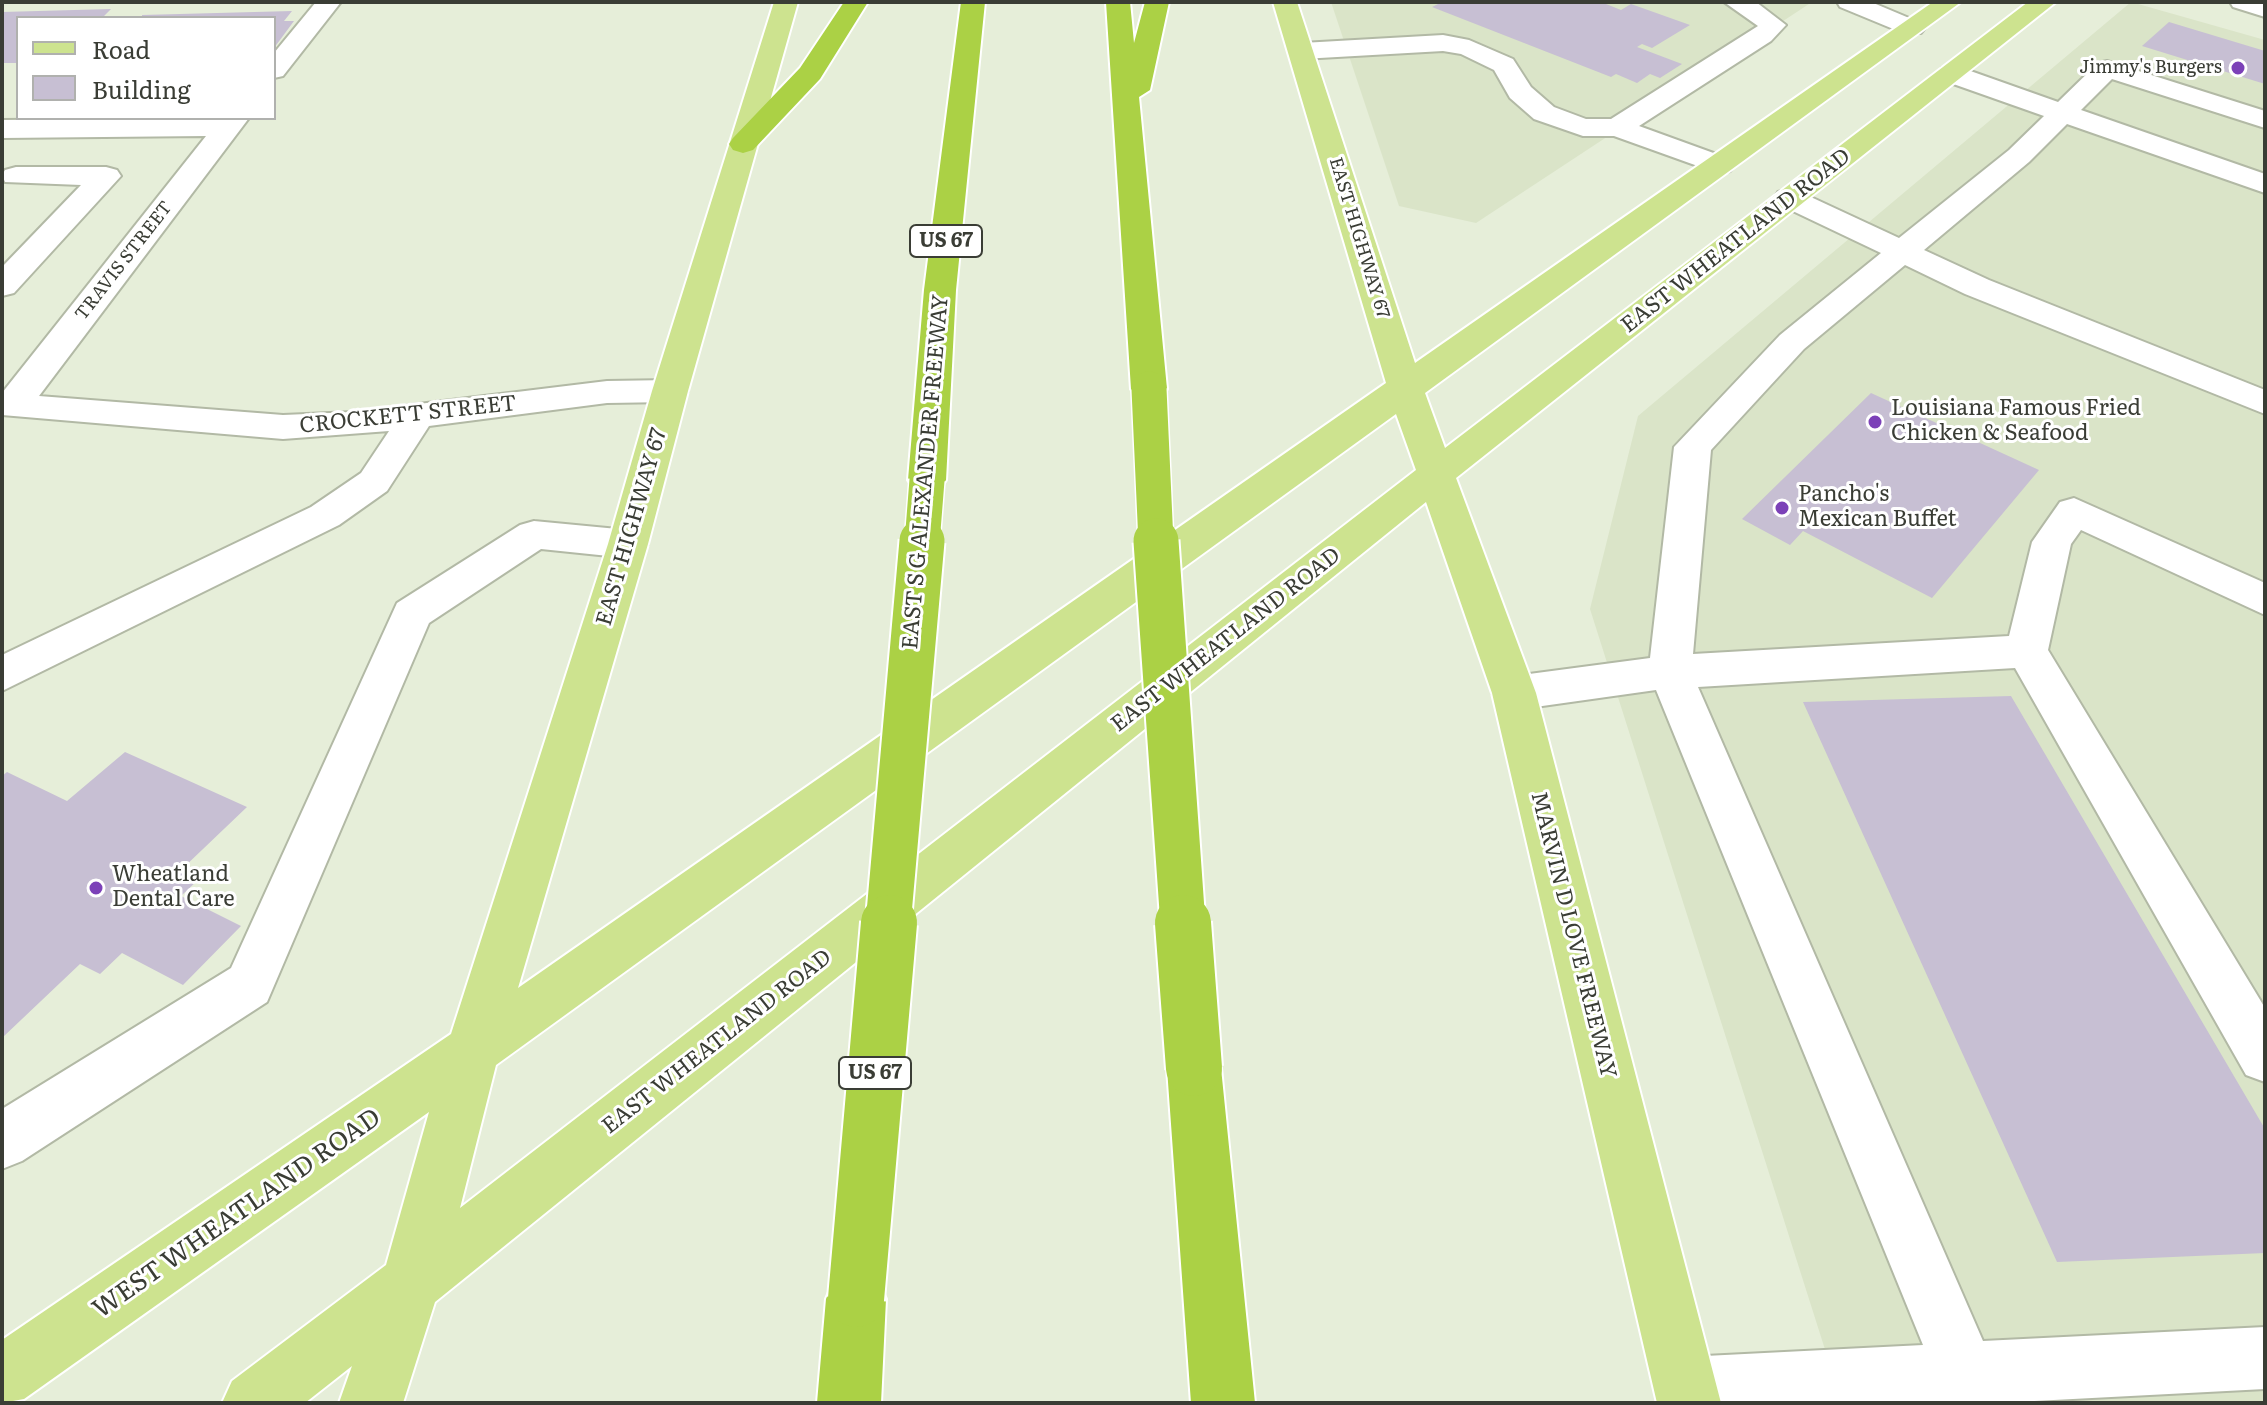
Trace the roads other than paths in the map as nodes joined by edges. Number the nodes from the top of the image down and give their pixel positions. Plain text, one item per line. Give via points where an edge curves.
1 (329, 2) edge
2 (786, 2) edge
3 (856, 2) edge
4 (973, 2) edge
5 (1118, 2) edge
6 (1157, 2) edge
7 (1285, 2) edge
8 (1736, 2) edge
9 (1849, 2) edge
10 (1949, 2) edge
11 (2044, 2) edge
12 (2242, 2) edge
13 (2265, 9) edge
14 (1912, 28) junction
15 (1302, 51) junction
16 (276, 68) edge
17 (1952, 74) junction
18 (2062, 113) junction
19 (2265, 120) edge
20 (231, 122) edge
21 (1127, 124) junction
22 (1617, 128) junction
23 (2, 129) edge
24 (61, 129) junction
25 (743, 144) junction
26 (1754, 181) junction
27 (9, 183) edge
28 (2265, 184) edge
29 (1902, 251) junction
30 (2, 286) edge
31 (1405, 388) junction
32 (670, 391) junction
33 (2265, 403) edge
34 (8, 405) edge
35 (417, 416) junction
36 (1436, 474) junction
37 (628, 544) junction
38 (2265, 600) edge
39 (2027, 651) junction
40 (1670, 672) junction
41 (2, 674) edge
42 (1514, 693) junction
43 (473, 1050) junction
44 (2265, 1057) edge
45 (2, 1141) edge
46 (411, 1283) junction
47 (2265, 1358) edge
48 (1966, 1374) junction
49 (2, 1377) edge
50 (1687, 1396) edge
51 (254, 1403) edge
52 (371, 1403) edge
53 (849, 1403) edge
54 (1223, 1403) edge

1 - 16 street
2 - 25 main road, EAST HIGHWAY 67
3 - 25 highway via 810,73
4 - 53 highway, EAST S G ALEXANDER FREEWAY / US 67, bridge via 940,290
5 - 21 highway
6 - 21 highway
7 - 15 main road, EAST HIGHWAY 67
8 - 22 street via 1773,25
9 - 14 street
10 - 14 main road, EAST WHEATLAND ROAD
11 - 17 main road, EAST WHEATLAND ROAD
12 - 13 street
14 - 26 main road, EAST WHEATLAND ROAD
15 - 22 street via 1443,43 1469,48 1504,65 1520,92 1544,113 1583,127
15 - 31 main road, EAST HIGHWAY 67
17 - 18 street
17 - 26 main road, EAST WHEATLAND ROAD
18 - 19 street via 2107,69
18 - 28 street
18 - 29 street via 2019,156
20 - 24 street
20 - 34 street, TRAVIS STREET
21 - 54 highway, bridge via 1149,389 1161,642
22 - 26 street
23 - 24 street
24 - 27 street
25 - 32 main road, EAST HIGHWAY 67
26 - 29 street
26 - 31 main road, EAST WHEATLAND ROAD
26 - 36 main road, EAST WHEATLAND ROAD
27 - 30 street via 106,176
29 - 33 street via 1977,287
29 - 40 street via 1792,342 1693,447
31 - 36 main road, EAST HIGHWAY 67
31 - 43 main road, EAST WHEATLAND ROAD
32 - 35 street, CROCKETT STREET via 607,392
32 - 37 main road, EAST HIGHWAY 67
34 - 35 street, CROCKETT STREET via 283,427
35 - 41 street via 374,482 325,516
36 - 42 main road, MARVIN D LOVE FREEWAY
36 - 46 main road, EAST WHEATLAND ROAD
37 - 43 main road, EAST HIGHWAY 67
37 - 45 street via 534,535 412,614 249,985
38 - 39 street via 2074,511 2052,542
39 - 40 street
39 - 44 street
40 - 42 street
40 - 48 street
42 - 50 main road, MARVIN D LOVE FREEWAY
43 - 46 main road
43 - 49 main road, WEST WHEATLAND ROAD
46 - 51 main road
46 - 52 main road
47 - 48 street
48 - 50 street

